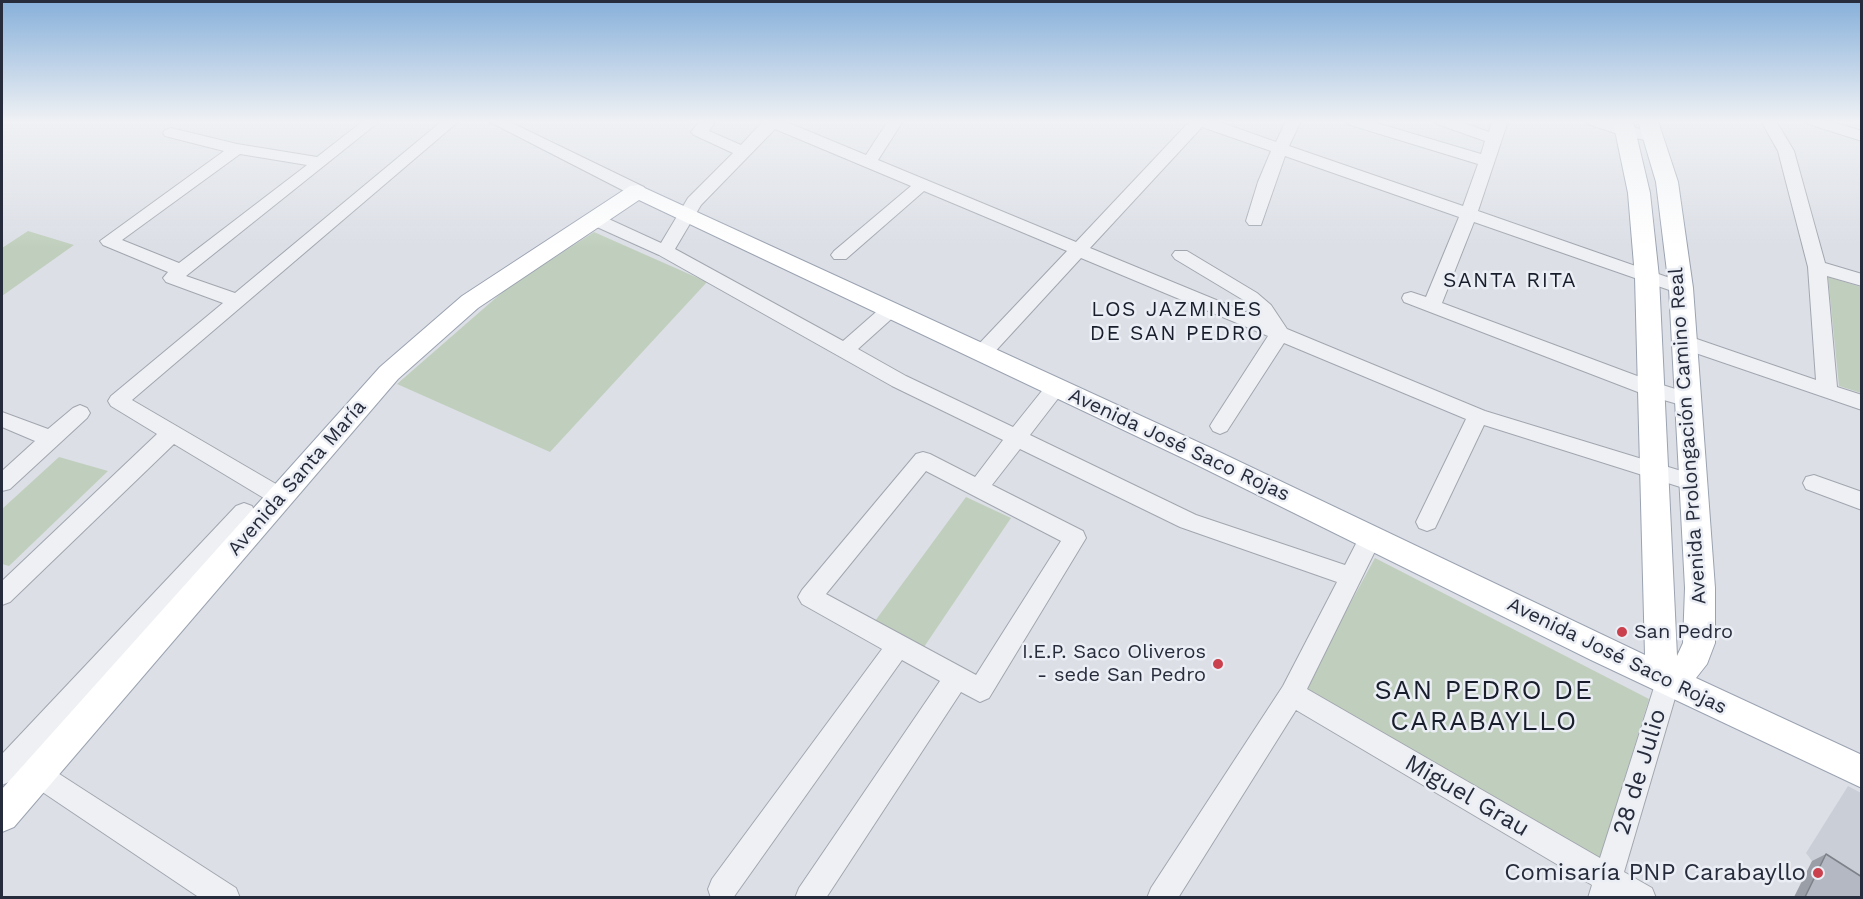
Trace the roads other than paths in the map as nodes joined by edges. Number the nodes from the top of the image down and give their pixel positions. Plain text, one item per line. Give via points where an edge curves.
1 (218, 163) edge
2 (320, 163) edge
3 (402, 163) edge
4 (581, 163) edge
5 (731, 163) edge
6 (871, 163) edge
7 (1160, 163) edge
8 (1273, 163) edge
9 (1318, 163) edge
10 (1485, 163) edge
11 (1639, 163) edge
12 (1657, 163) edge
13 (1789, 163) edge
14 (923, 184) junction
15 (638, 191) junction
16 (687, 215) junction
17 (1468, 216) junction
18 (594, 219) junction
19 (1255, 221) dead end
20 (1079, 249) junction
21 (665, 251) junction
22 (840, 255) dead end
23 (1181, 255) dead end
24 (1817, 267) junction
25 (182, 271) junction
26 (1647, 277) junction
27 (1862, 280) edge
28 (1681, 288) junction
29 (1410, 298) dead end
30 (238, 301) junction
31 (1432, 306) junction
32 (891, 309) junction
33 (1281, 333) junction
34 (1685, 342) junction
35 (844, 351) junction
36 (983, 352) junction
37 (1056, 387) junction
38 (1650, 389) junction
39 (1827, 391) junction
40 (1688, 400) junction
41 (1862, 403) edge
42 (80, 412) dead end
43 (1478, 416) junction
44 (2, 419) edge
45 (1220, 426) dead end
46 (172, 433) junction
47 (1017, 438) junction
48 (51, 439) junction
49 (1654, 472) junction
50 (2, 483) edge
51 (1693, 483) junction
52 (1814, 483) dead end
53 (978, 488) junction
54 (280, 497) junction
55 (1862, 501) edge
56 (244, 512) dead end
57 (1427, 522) dead end
58 (1371, 537) junction
59 (1351, 577) junction
60 (2, 595) edge
61 (898, 646) junction
62 (956, 678) junction
63 (1668, 681) junction
64 (1292, 694) junction
65 (3, 768) edge
66 (1862, 772) edge
67 (38, 773) junction
68 (2, 815) edge
69 (1605, 888) edge
70 (723, 890) dead end
71 (226, 897) edge
72 (808, 897) edge
73 (1161, 897) edge
74 (1642, 897) edge

1 - 25 street via 109,241
2 - 25 street
3 - 30 street
4 - 15 street, Avenida José Saco Rojas
5 - 16 street via 694,202
6 - 14 street
7 - 20 street
8 - 19 street
9 - 17 street
10 - 17 street
11 - 26 main road, Avenida Prolongación Camino Real
12 - 28 main road, Avenida Prolongación Camino Real via 1667,182
13 - 24 street
14 - 20 street
14 - 22 street
15 - 16 main road, Avenida José Saco Rojas
15 - 18 main road, Avenida Santa María
16 - 21 street
16 - 32 main road, Avenida José Saco Rojas
17 - 26 street
17 - 31 street
18 - 21 street
18 - 54 main road, Avenida Santa María via 470,302 389,373
20 - 33 street
20 - 36 street
21 - 35 street
23 - 33 street via 1251,297
24 - 27 street
24 - 39 street
25 - 30 street via 172,278
26 - 28 street
26 - 38 main road, Avenida Prolongación Camino Real
28 - 34 main road, Avenida Prolongación Camino Real
29 - 31 street
30 - 46 street via 118,401
31 - 38 street
32 - 35 street
32 - 36 main road, Avenida José Saco Rojas
33 - 43 street
33 - 45 street
34 - 39 street
34 - 40 main road, Avenida Prolongación Camino Real
35 - 47 street
36 - 37 main road, Avenida José Saco Rojas
37 - 47 street
37 - 58 main road, Avenida José Saco Rojas
38 - 40 street
38 - 49 main road, Avenida Prolongación Camino Real
39 - 41 street
40 - 51 main road, Avenida Prolongación Camino Real
42 - 48 street
43 - 49 street
43 - 57 street
44 - 48 street
46 - 54 street
46 - 60 street
47 - 53 street
47 - 59 street via 1188,521
48 - 50 street
49 - 51 street
49 - 63 main road, Avenida Prolongación Camino Real via 1661,661
51 - 63 main road, Avenida Prolongación Camino Real via 1700,588 1699,643 1689,665
52 - 55 street
53 - 61 street via 923,460 810,597
53 - 62 street via 1075,538 980,690
54 - 67 main road, Avenida Santa María
56 - 65 street
58 - 59 street
58 - 63 main road, Avenida José Saco Rojas
59 - 64 street
61 - 62 street
61 - 70 street
62 - 72 street
63 - 66 main road, Avenida José Saco Rojas
63 - 69 street, 28 de Julio
64 - 69 street, Miguel Grau
64 - 73 street
65 - 67 street via 27,767
67 - 68 main road, Avenida Santa María
67 - 71 street
69 - 74 street, Miguel Grau

